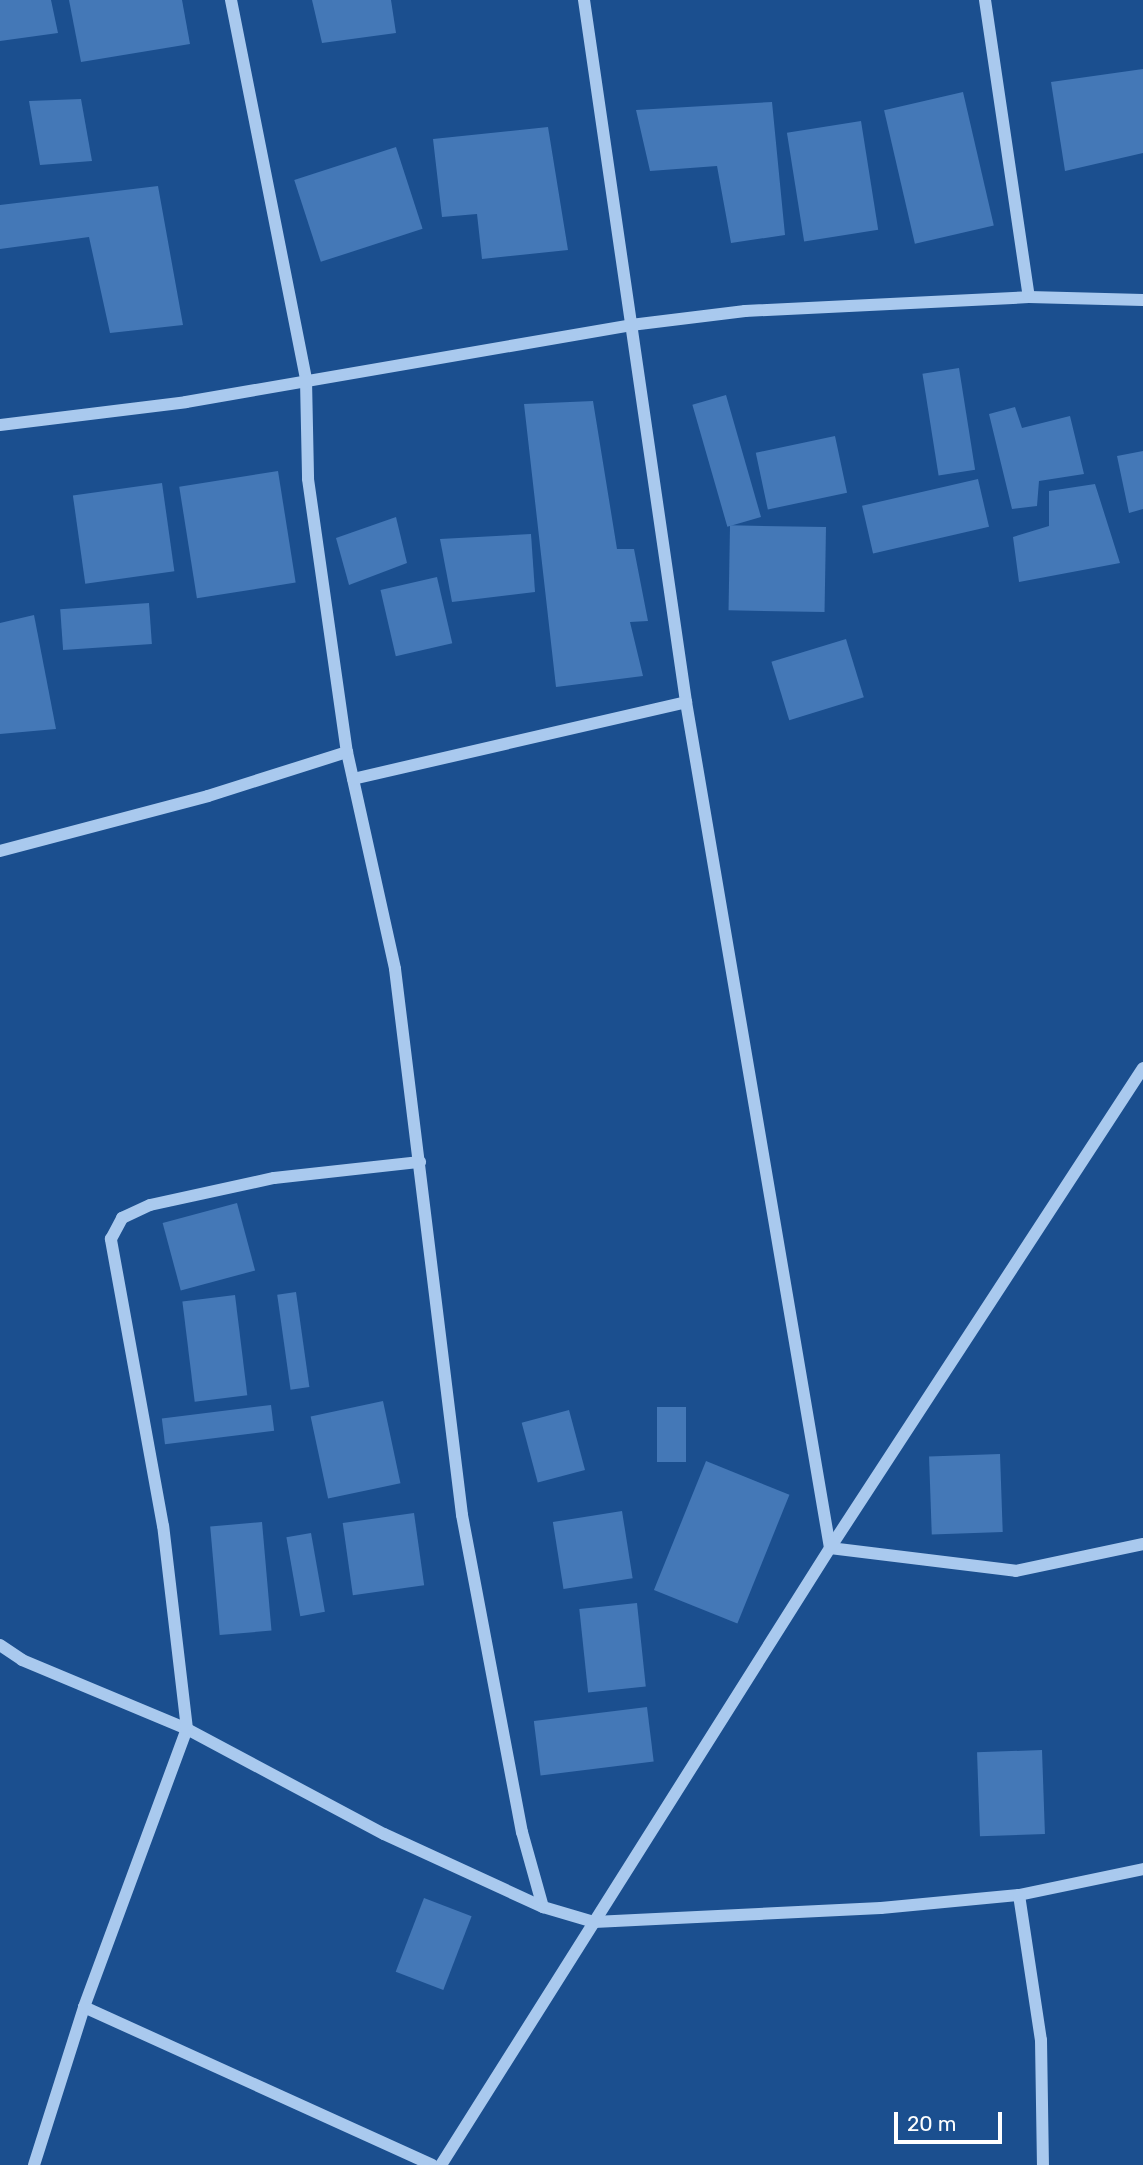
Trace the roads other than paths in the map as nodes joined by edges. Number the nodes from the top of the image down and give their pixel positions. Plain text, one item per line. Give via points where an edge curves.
1 (231, 0) edge
2 (584, 0) edge
3 (985, 0) edge
4 (1029, 297) junction
5 (1143, 300) edge
6 (631, 325) junction
7 (306, 380) junction
8 (0, 425) edge
9 (686, 702) junction
10 (347, 752) junction
11 (353, 779) junction
12 (0, 851) edge
13 (1143, 1068) edge
14 (420, 1163) junction
15 (1143, 1544) edge
16 (830, 1548) junction
17 (0, 1645) edge
18 (187, 1729) junction
19 (1143, 1869) edge
20 (1019, 1895) junction
21 (543, 1907) junction
22 (594, 1922) junction
23 (85, 2007) junction
24 (34, 2165) edge
25 (432, 2165) edge
26 (441, 2165) edge
27 (1043, 2165) edge

1 - 7 street
2 - 6 street
3 - 4 street
4 - 5 street
4 - 6 street via 745,311
6 - 7 street
6 - 9 street
7 - 8 street
7 - 10 street via 308,479
9 - 11 street
9 - 16 street
10 - 11 street
10 - 12 street via 208,796
11 - 14 street via 395,969
13 - 16 street
14 - 18 street via 274,1178 150,1205 122,1218 111,1239 163,1526
14 - 21 street via 461,1515 522,1832
15 - 16 street via 1016,1571
16 - 22 street
17 - 18 street via 22,1660
18 - 21 street via 384,1834
18 - 23 street
19 - 20 street
20 - 22 street via 881,1908
20 - 27 street via 1041,2040
21 - 22 street
22 - 26 street
23 - 24 street
23 - 25 street

